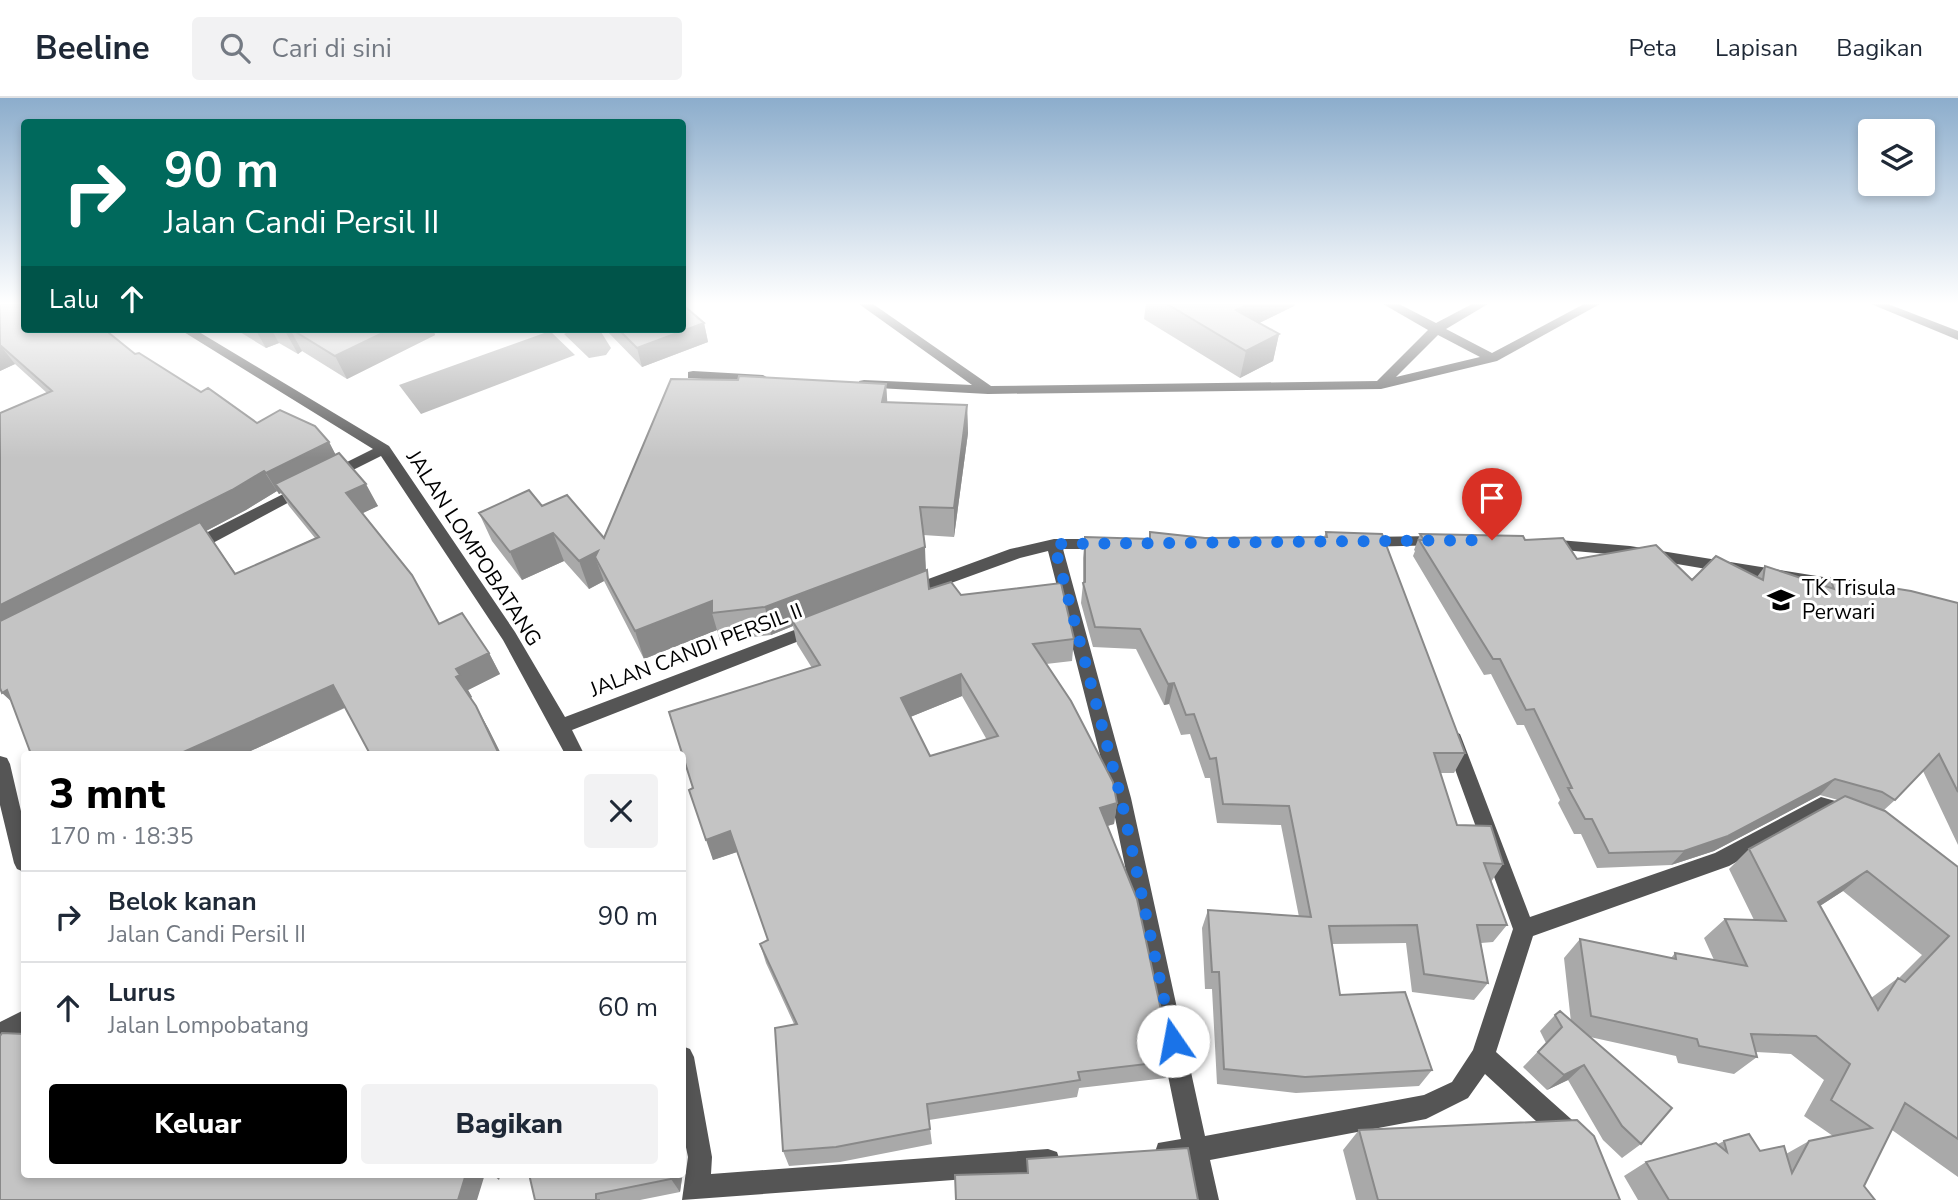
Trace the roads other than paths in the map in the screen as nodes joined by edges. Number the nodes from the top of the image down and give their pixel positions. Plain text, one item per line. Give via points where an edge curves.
1 (229, 355) edge
2 (939, 355) edge
3 (1410, 355) edge
4 (1487, 355) edge
5 (1497, 355) edge
6 (1492, 358) junction
7 (693, 375) dead end
8 (774, 380) edge
9 (854, 384) edge
10 (1381, 384) junction
11 (989, 390) junction
12 (384, 449) junction
13 (1455, 541) edge
14 (1339, 542) edge
15 (1529, 543) edge
16 (1054, 544) junction
17 (1121, 544) edge
18 (170, 558) edge
19 (1862, 591) edge
20 (896, 598) edge
21 (834, 621) edge
22 (1447, 723) edge
23 (561, 726) junction
24 (573, 751) edge
25 (0, 764) edge
26 (1868, 821) edge
27 (21, 851) edge
28 (1524, 929) junction
29 (21, 1023) edge
30 (0, 1035) edge
31 (1483, 1056) junction
32 (686, 1080) edge
33 (1196, 1150) junction
34 (1140, 1154) edge
35 (1589, 1157) edge
36 (1071, 1159) edge
37 (696, 1194) edge
38 (1206, 1200) edge

1 - 12 street, JALAN LOMPOBATANG
2 - 11 street
3 - 10 street
4 - 6 street
5 - 6 street
6 - 10 street
7 - 8 street
9 - 11 street
10 - 11 street
12 - 18 street
12 - 23 street, JALAN LOMPOBATANG via 509,636
13 - 14 street via 1382,549
15 - 19 street via 1630,551
16 - 17 street
16 - 20 street via 971,567
16 - 33 street via 1121,798
21 - 23 street, JALAN CANDI PERSIL II
22 - 28 street
23 - 24 street, JALAN LOMPOBATANG
25 - 27 street
26 - 28 street via 1821,805 1722,860
28 - 31 street
29 - 30 street
31 - 33 street via 1460,1090 1426,1107
31 - 35 street via 1560,1124
32 - 37 street via 700,1157
33 - 34 street
33 - 38 street
36 - 37 street

